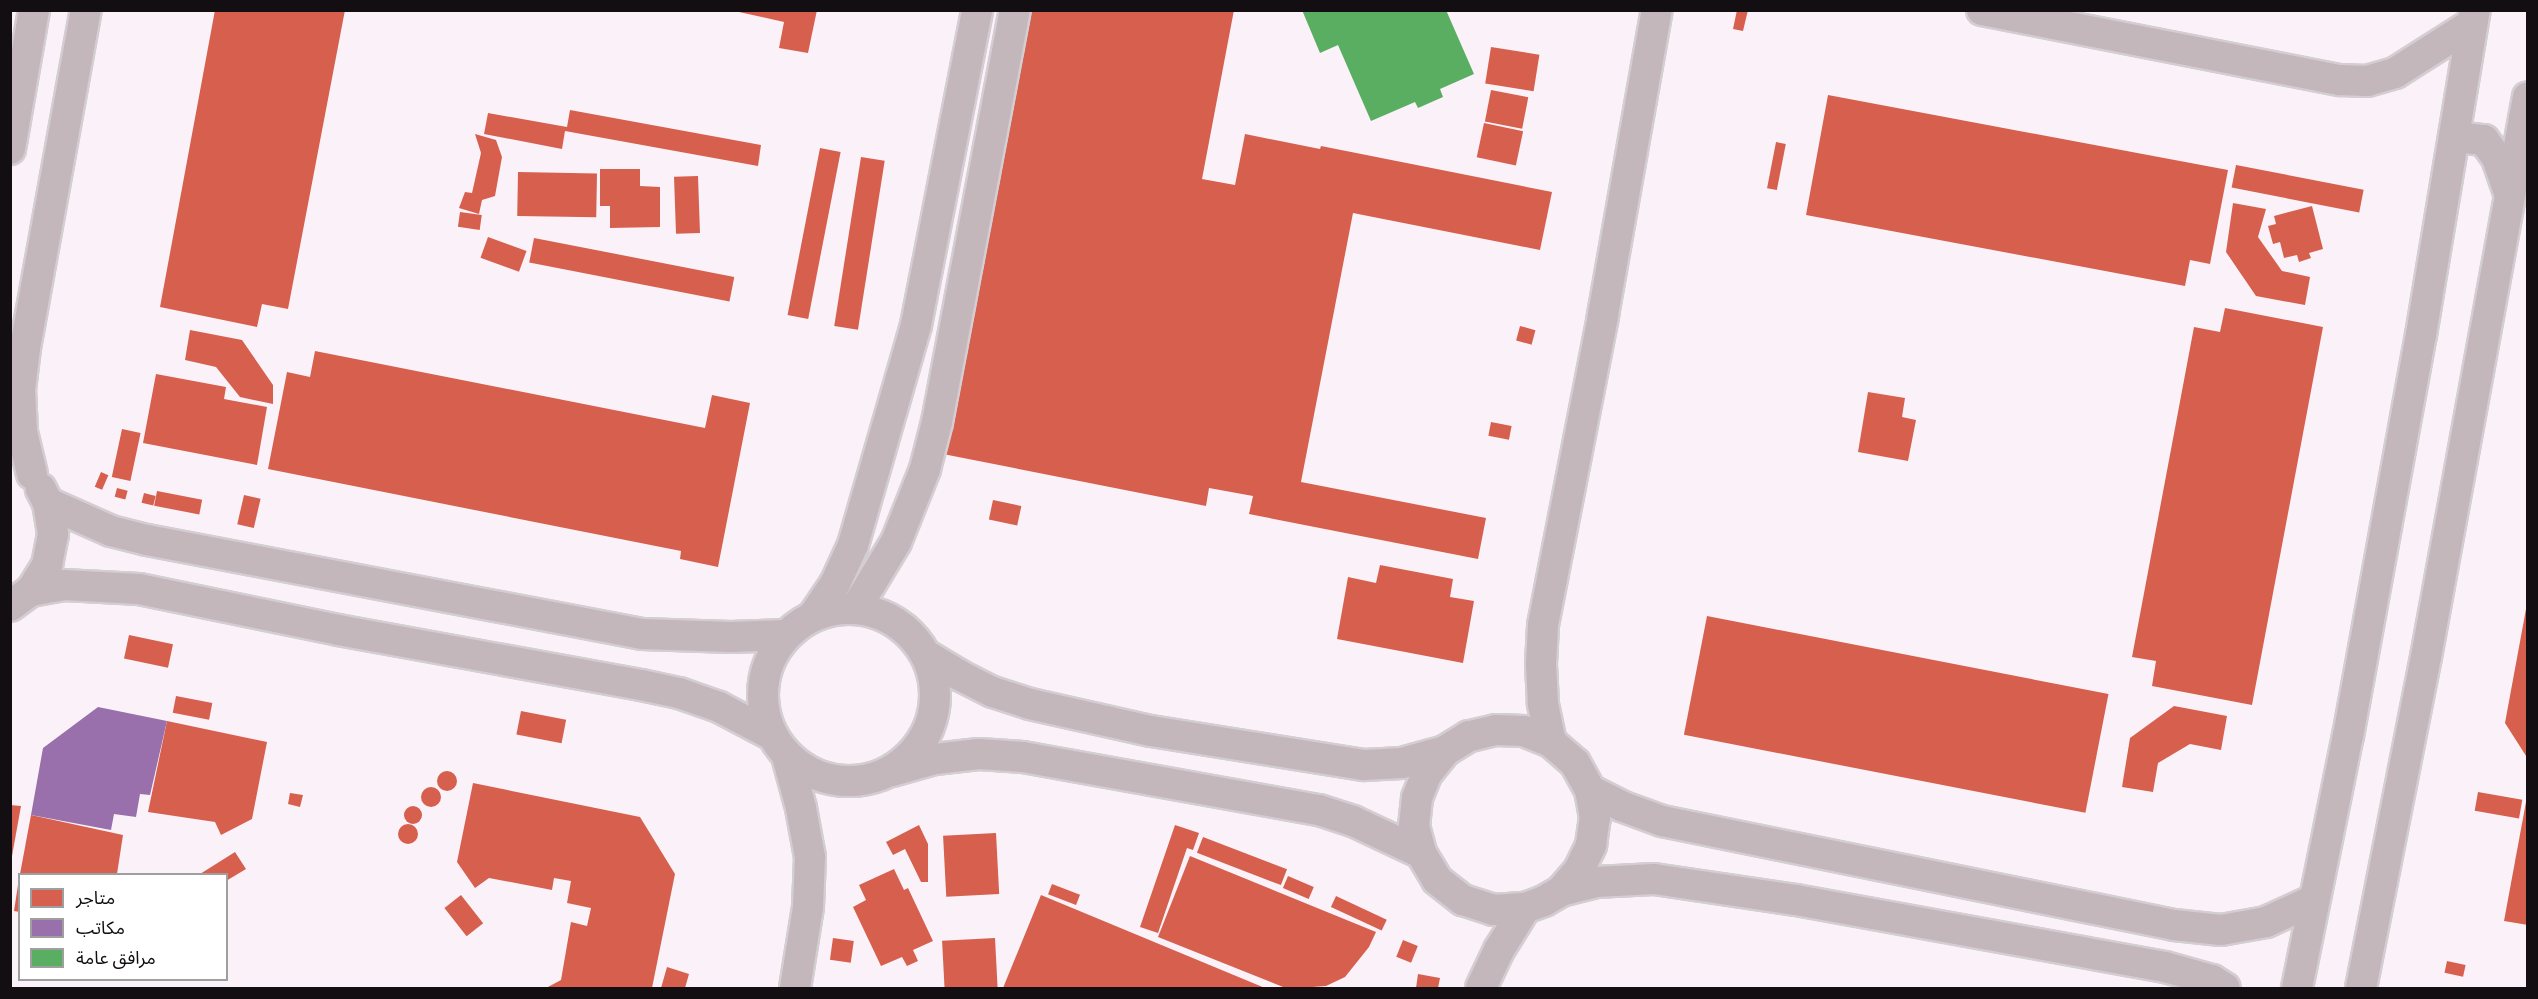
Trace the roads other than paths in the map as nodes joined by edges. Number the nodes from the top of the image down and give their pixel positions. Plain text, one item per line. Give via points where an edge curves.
1 (34, 10) edge
2 (86, 10) edge
3 (977, 10) edge
4 (1015, 10) edge
5 (1657, 10) edge
6 (1982, 10) edge
7 (2474, 17) edge
8 (2528, 97) edge
9 (2454, 142) junction
10 (10, 149) edge
11 (2510, 196) junction
12 (21, 464) edge
13 (48, 503) junction
14 (21, 599) edge
15 (856, 608) junction
16 (814, 615) junction
17 (786, 634) junction
18 (926, 655) junction
19 (1551, 742) junction
20 (779, 746) junction
21 (1445, 752) junction
22 (892, 771) junction
23 (1590, 790) junction
24 (1421, 853) junction
25 (1561, 891) junction
26 (2314, 900) junction
27 (1525, 908) junction
28 (795, 988) edge
29 (1481, 988) edge
30 (2225, 988) edge
31 (2297, 988) edge
32 (2361, 988) edge

1 - 10 street
2 - 12 street via 21,380
3 - 16 street via 916,325 853,544 835,584
4 - 15 street via 925,469 896,542
5 - 19 street via 1544,625 1543,703
6 - 7 street via 2349,81 2367,81 2395,73
7 - 9 street
8 - 11 street
9 - 11 street via 2464,138 2484,140 2497,158
9 - 26 street via 2348,736
11 - 32 street
12 - 13 street
13 - 14 street via 53,534 47,565
13 - 17 street via 111,531 147,540 642,634
14 - 20 street via 64,585 139,589 651,687 719,708
15 - 16 street
15 - 18 street via 884,615 908,632
16 - 17 street
17 - 20 street via 771,657 763,682 763,710
18 - 21 street via 993,692 1150,731 1364,765 1402,763
18 - 22 street via 935,686 932,720 917,749
19 - 21 street via 1524,731 1496,729 1469,736
19 - 23 street via 1575,763
20 - 22 street via 810,773 837,781 865,781
20 - 28 street via 801,808 810,857 808,907
21 - 24 street via 1427,772 1417,798 1414,826
22 - 24 street via 935,759 979,754 1023,757 1319,810 1353,821
23 - 25 street via 1595,818 1592,845 1579,870
23 - 26 street via 1662,821 2174,925 2221,930 2266,922
24 - 27 street via 1437,880 1463,900 1493,910
25 - 27 street
25 - 30 street via 1596,882 1654,879 1796,900 2165,967 2212,980
26 - 31 street
27 - 29 street

